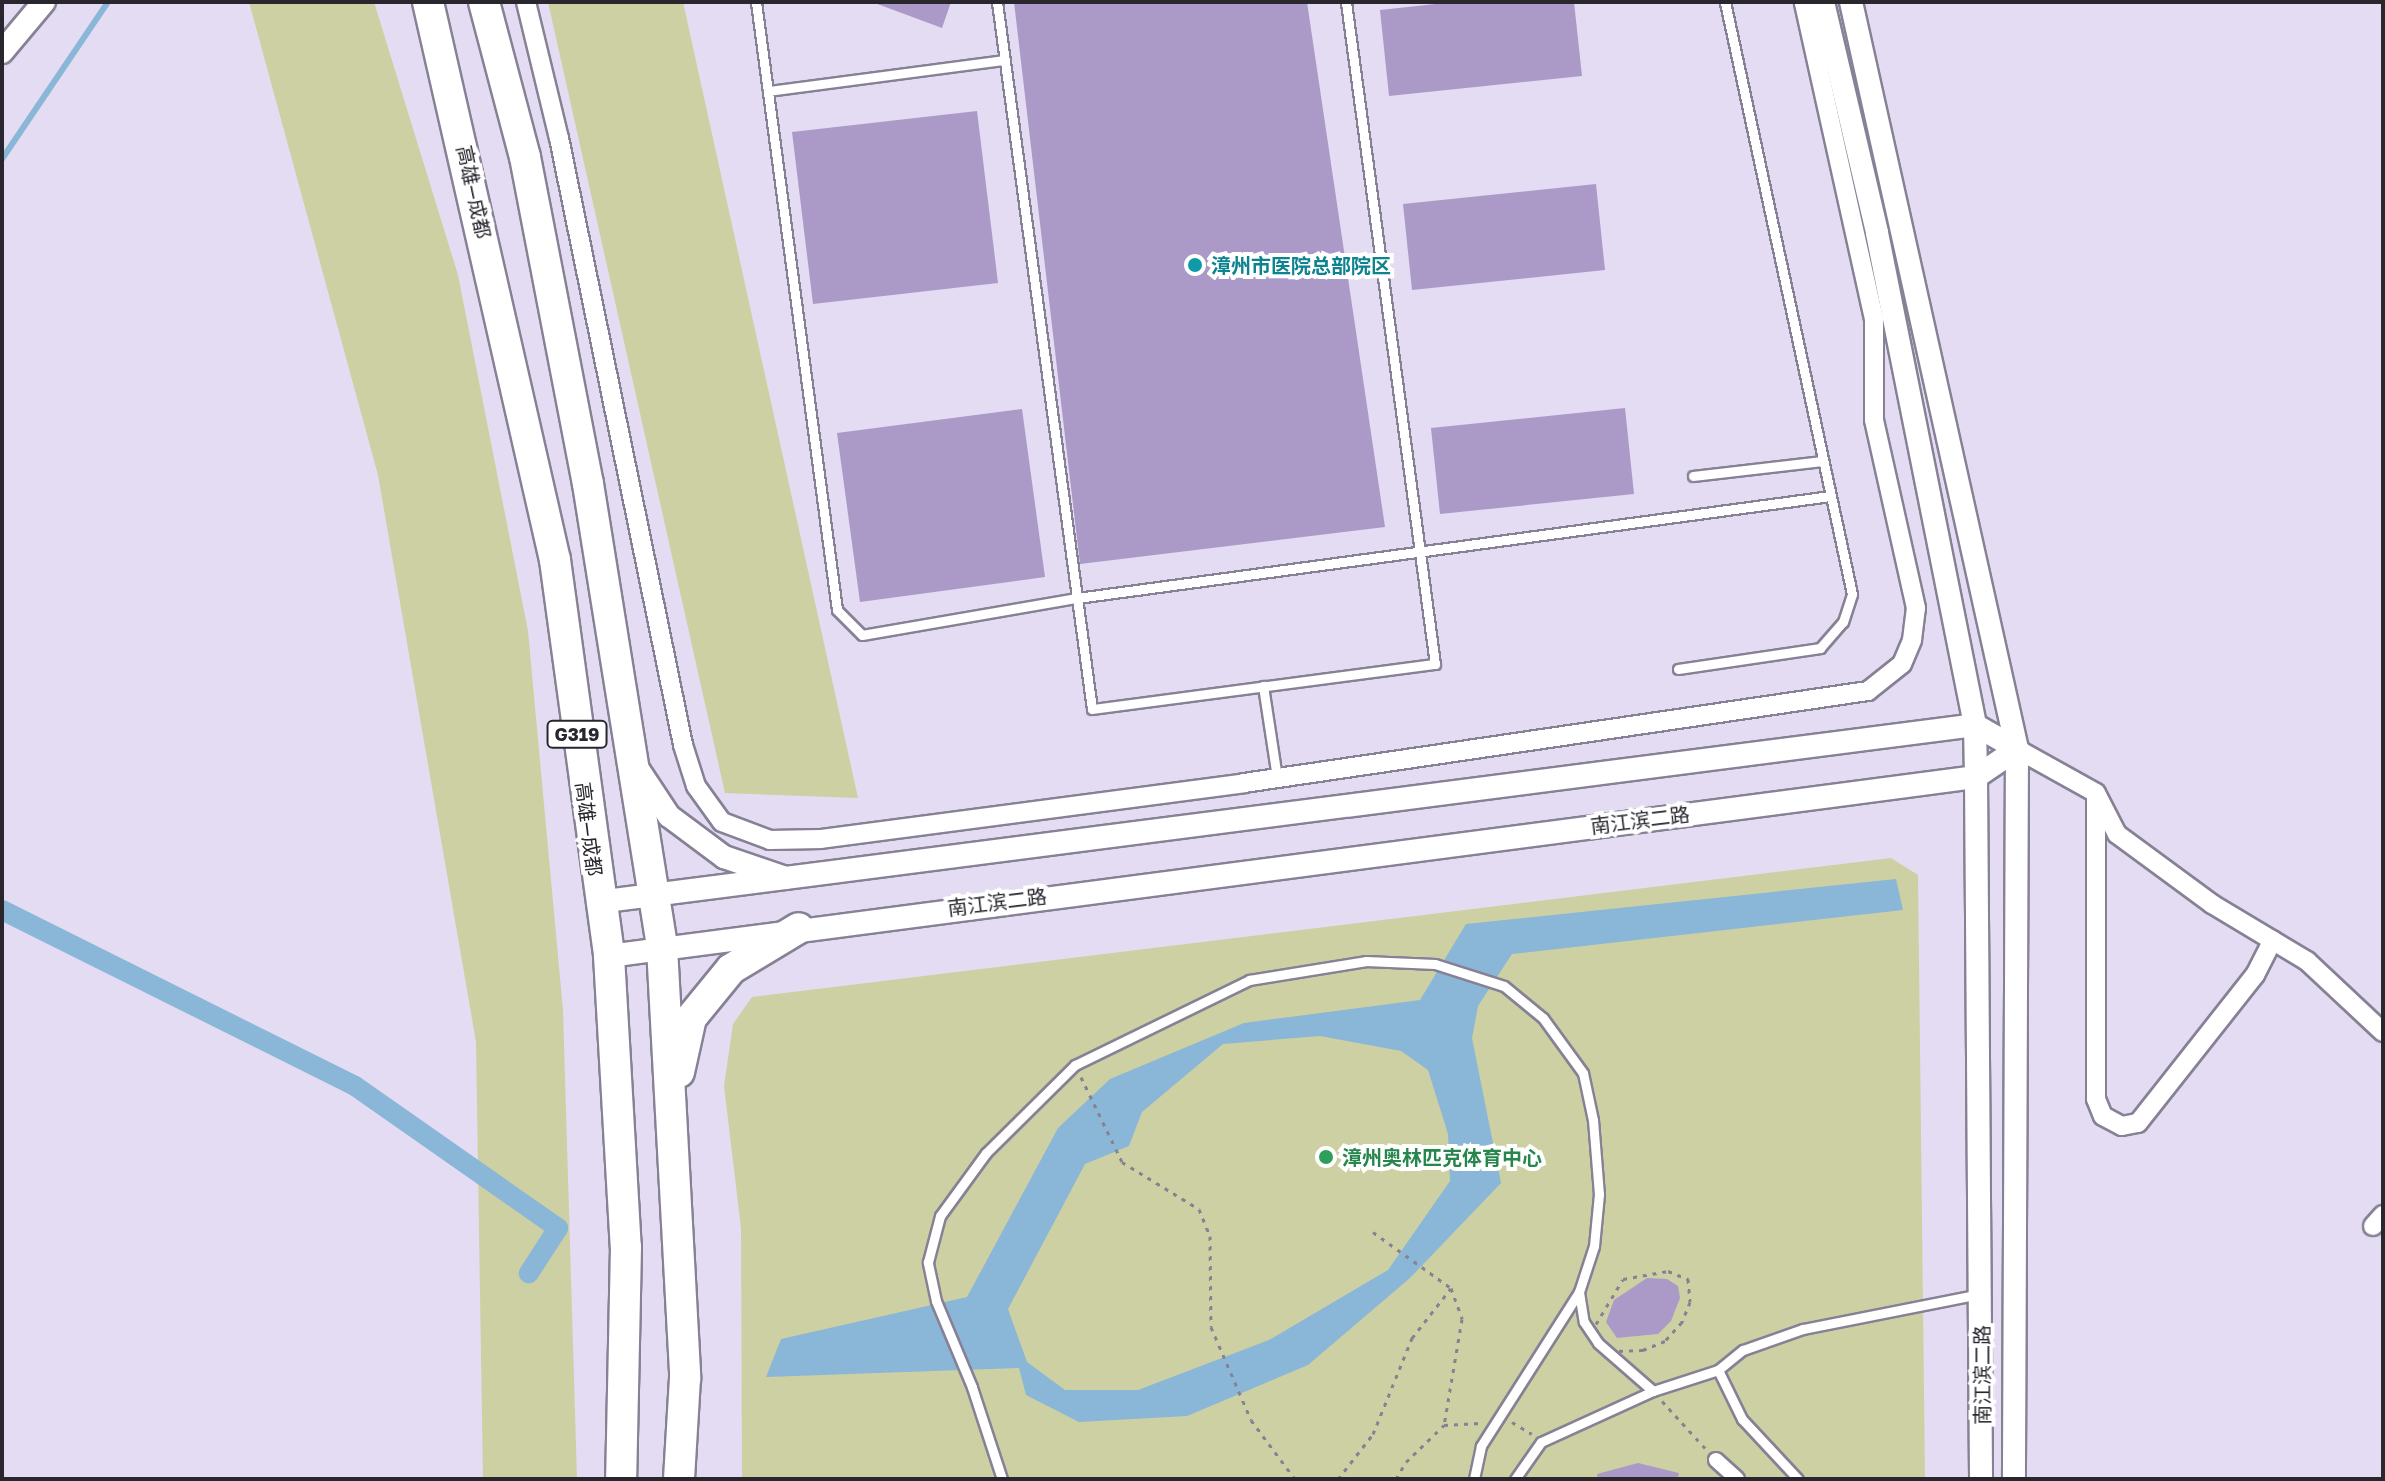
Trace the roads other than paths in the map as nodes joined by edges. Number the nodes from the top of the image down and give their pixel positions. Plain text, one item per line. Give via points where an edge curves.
1 (30, 2) edge
2 (44, 2) edge
3 (428, 2) edge
4 (484, 2) edge
5 (526, 2) edge
6 (756, 2) edge
7 (997, 2) edge
8 (1346, 2) edge
9 (1725, 2) edge
10 (1804, 2) edge
11 (1823, 2) edge
12 (1851, 2) edge
13 (6, 46) edge
14 (1004, 60) junction
15 (768, 91) junction
16 (1822, 461) junction
17 (1693, 476) dead end
18 (1830, 496) junction
19 (1420, 552) junction
20 (1077, 598) junction
21 (1678, 669) dead end
22 (1263, 686) junction
23 (1975, 725) junction
24 (2017, 749) junction
25 (632, 759) junction
26 (1976, 777) junction
27 (1277, 778) junction
28 (2096, 793) junction
29 (791, 879) junction
30 (654, 896) junction
31 (598, 902) junction
32 (799, 928) junction
33 (2273, 940) junction
34 (662, 947) junction
35 (609, 956) junction
36 (2383, 1032) edge
37 (671, 1109) junction
38 (1579, 1292) junction
39 (1982, 1294) junction
40 (1718, 1370) junction
41 (1653, 1391) junction
42 (1716, 1460) road end
43 (621, 1479) edge
44 (679, 1479) edge
45 (1002, 1479) edge
46 (1474, 1479) edge
47 (1515, 1479) edge
48 (1737, 1479) edge
49 (1798, 1479) edge
50 (1981, 1479) edge
51 (2014, 1479) edge

1 - 13 street
2 - 13 street
3 - 31 highway, 高雄—成都 / G319 via 555,560
4 - 25 highway, G319 via 525,157 588,484
5 - 27 street via 559,138 683,745 696,786 722,822 770,840 821,839
6 - 15 lane
7 - 14 lane
8 - 19 lane
9 - 16 lane
10 - 27 street via 1874,319 1874,420 1916,608 1902,664 1868,691
11 - 23 street via 1877,233
12 - 24 street, 南江滨二路
14 - 15 lane
14 - 20 lane
15 - 20 lane via 837,610 862,635
16 - 17 lane
16 - 18 lane
18 - 19 lane
18 - 21 lane via 1852,594 1843,622 1828,640 1820,648
19 - 20 lane
19 - 22 lane via 1435,664
20 - 22 lane via 1092,709
22 - 27 lane
23 - 24 street
23 - 26 street
23 - 29 street
24 - 26 street
24 - 28 street
24 - 51 street, 南江滨二路
25 - 29 street via 669,816 724,857
25 - 30 highway, G319
26 - 32 street, 南江滨二路
26 - 39 street, 南江滨二路
28 - 33 street via 2117,834 2212,904
28 - 33 street via 2096,1099 2103,1116 2122,1126 2138,1123 2255,975
29 - 30 street
30 - 31 street
30 - 34 highway, G319
31 - 35 highway, 高雄—成都 / G319
32 - 34 street, 南江滨二路
32 - 37 highway via 731,969 691,1018
33 - 36 street via 2307,961
34 - 35 street, 南江滨二路
34 - 37 highway, G319
35 - 43 highway, 高雄—成都 / G319 via 626,1247
37 - 44 highway, G319 via 685,1378
38 - 41 lane via 1584,1322 1598,1343
38 - 45 lane via 1594,1246 1599,1194 1593,1120 1583,1073 1543,1018 1504,986 1435,964 1366,961 1249,980 1075,1065 986,1153 940,1216 928,1262 936,1301
38 - 46 lane via 1481,1446
39 - 40 lane via 1803,1329 1743,1350
39 - 50 street, 南江滨二路
40 - 41 lane
40 - 49 lane via 1742,1419
41 - 47 lane via 1541,1442
42 - 48 street

